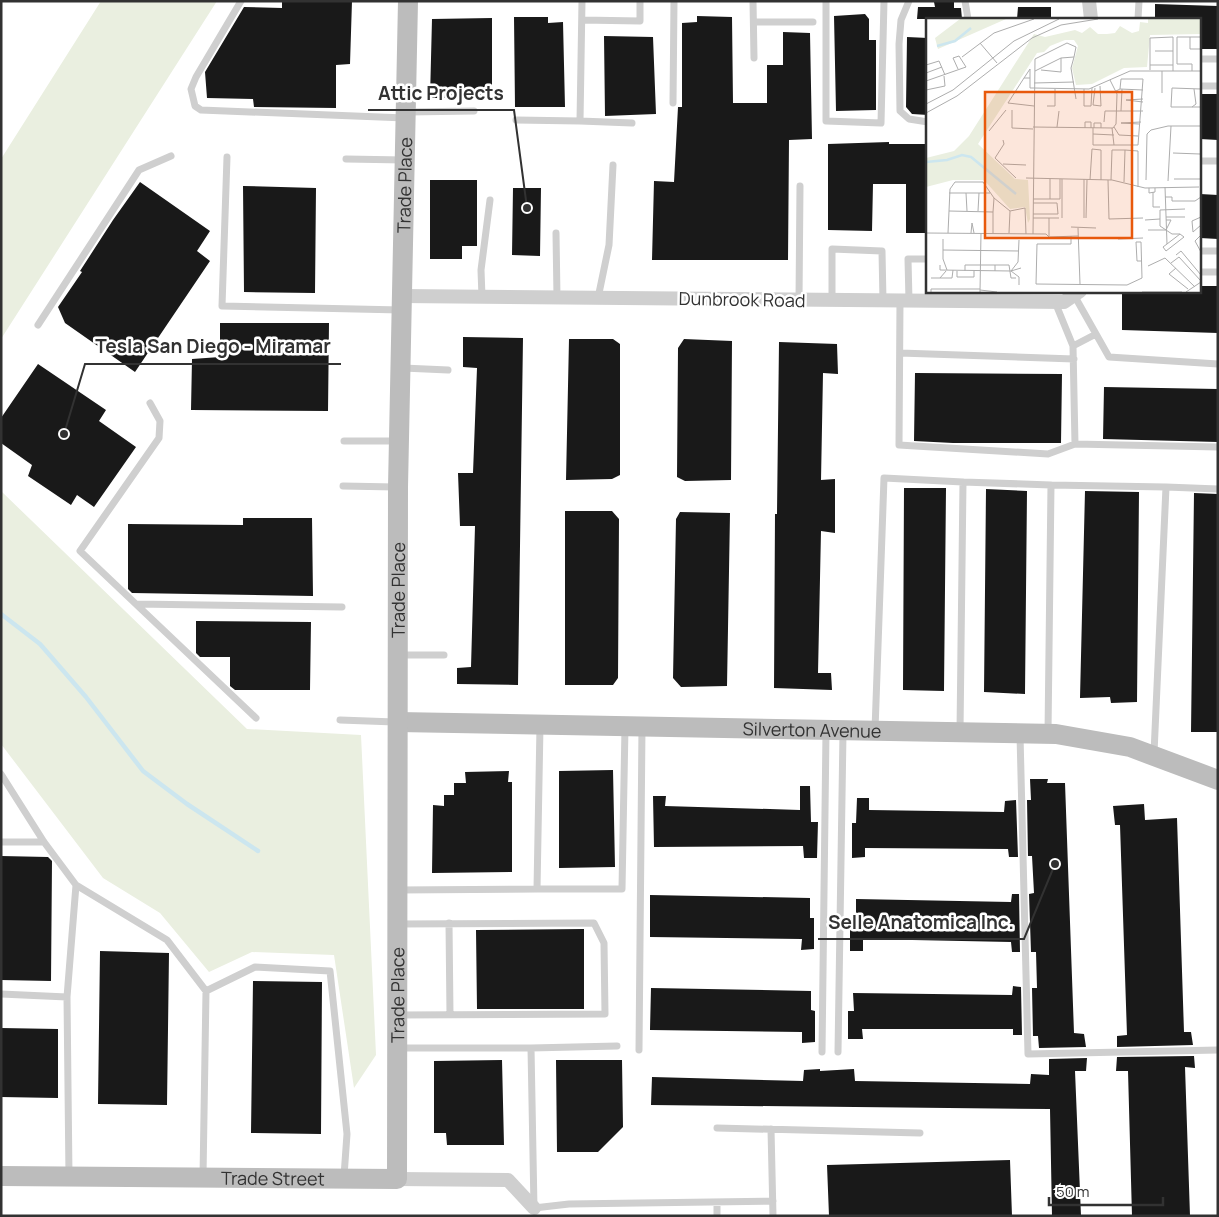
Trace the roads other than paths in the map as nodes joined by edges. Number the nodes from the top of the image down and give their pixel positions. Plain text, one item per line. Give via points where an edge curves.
1 (241, 1) edge
2 (408, 1) edge
3 (582, 1) edge
4 (640, 1) edge
5 (674, 1) edge
6 (753, 1) edge
7 (826, 1) edge
8 (884, 1) edge
9 (909, 1) edge
10 (965, 1) edge
11 (1088, 1) edge
12 (1139, 1) edge
13 (968, 18) edge
14 (1091, 18) edge
15 (1138, 18) edge
16 (582, 20) junction
17 (755, 22) junction
18 (813, 22) dead end
19 (754, 58) dead end
20 (1202, 59) edge
21 (1218, 59) edge
22 (1202, 86) edge
23 (1218, 86) edge
24 (673, 103) dead end
25 (474, 111) dead end
26 (405, 115) junction
27 (516, 120) dead end
28 (580, 122) junction
29 (632, 122) dead end
30 (926, 122) edge
31 (171, 156) dead end
32 (228, 157) dead end
33 (346, 159) dead end
34 (404, 160) junction
35 (1202, 161) edge
36 (1218, 161) edge
37 (613, 165) dead end
38 (800, 186) dead end
39 (490, 200) dead end
40 (556, 233) dead end
41 (1202, 251) edge
42 (1218, 251) edge
43 (926, 259) edge
44 (1202, 272) edge
45 (1218, 272) edge
46 (1077, 293) edge
47 (959, 296) edge
48 (482, 297) junction
49 (557, 297) junction
50 (598, 298) junction
51 (799, 300) junction
52 (832, 300) junction
53 (883, 301) junction
54 (904, 301) junction
55 (1055, 302) junction
56 (402, 303) junction
57 (38, 326) dead end
58 (1096, 334) junction
59 (1073, 346) junction
60 (900, 353) junction
61 (1074, 359) junction
62 (1218, 364) edge
63 (401, 368) junction
64 (448, 370) dead end
65 (150, 403) dead end
66 (344, 441) dead end
67 (399, 441) junction
68 (1075, 444) junction
69 (1218, 446) edge
70 (963, 482) junction
71 (1051, 485) junction
72 (343, 486) dead end
73 (398, 487) junction
74 (1166, 487) junction
75 (1218, 489) edge
76 (136, 604) junction
77 (342, 607) dead end
78 (399, 655) junction
79 (444, 655) dead end
80 (256, 718) dead end
81 (340, 720) dead end
82 (398, 722) junction
83 (540, 725) junction
84 (633, 726) junction
85 (834, 729) junction
86 (874, 730) junction
87 (960, 732) junction
88 (1020, 733) junction
89 (1048, 734) junction
90 (1154, 756) junction
91 (1, 774) edge
92 (1218, 780) edge
93 (1, 842) edge
94 (44, 842) junction
95 (76, 885) junction
96 (398, 890) junction
97 (537, 890) junction
98 (449, 923) junction
99 (398, 924) junction
100 (206, 991) junction
101 (1, 994) edge
102 (67, 997) junction
103 (450, 1015) junction
104 (397, 1016) junction
105 (617, 1046) dead end
106 (397, 1048) junction
107 (531, 1048) junction
108 (640, 1050) dead end
109 (1218, 1050) edge
110 (822, 1052) dead end
111 (838, 1052) dead end
112 (717, 1128) dead end
113 (771, 1129) junction
114 (920, 1133) dead end
115 (1, 1176) edge
116 (69, 1176) junction
117 (203, 1177) junction
118 (344, 1178) junction
119 (396, 1179) junction
120 (773, 1201) junction
121 (717, 1202) junction
122 (534, 1208) junction
123 (717, 1216) edge
124 (773, 1216) edge

1 - 26 lane via 191,89 195,106 201,110
2 - 26 street, Trade Place
3 - 16 lane
4 - 16 lane via 640,21
5 - 24 lane
6 - 17 lane
7 - 8 lane via 826,121 881,123
9 - 30 lane via 902,20 899,44 900,111 909,120
10 - 13 lane
11 - 14 street
12 - 15 lane
16 - 28 lane
17 - 18 lane
17 - 19 lane
20 - 21 lane
22 - 23 lane
25 - 26 lane
26 - 34 street, Trade Place
27 - 28 lane
28 - 29 lane
31 - 57 lane via 139,170
32 - 56 lane via 222,306
33 - 34 lane
34 - 56 street, Trade Place
35 - 36 lane
37 - 50 lane via 609,245
38 - 51 lane
39 - 48 lane via 481,270
40 - 49 lane
41 - 42 lane
43 - 54 lane via 908,259
44 - 45 lane
46 - 55 street, Dunbrook Road via 1064,302
46 - 58 lane
47 - 54 street, Dunbrook Road
47 - 55 street, Dunbrook Road
48 - 49 street, Dunbrook Road
48 - 56 street, Dunbrook Road
49 - 50 street, Dunbrook Road
50 - 51 street, Dunbrook Road
51 - 52 street, Dunbrook Road
52 - 53 street, Dunbrook Road
52 - 53 lane via 832,249 882,251
53 - 54 street, Dunbrook Road
54 - 60 lane
55 - 59 lane
56 - 63 street, Trade Place
58 - 59 lane
58 - 62 lane via 1109,357
59 - 61 lane
60 - 61 lane
60 - 68 lane via 899,445 1048,454
61 - 68 lane
63 - 64 lane
63 - 67 street, Trade Place
65 - 76 lane via 160,421 159,438 80,551
66 - 67 lane
67 - 73 street, Trade Place
68 - 69 lane
70 - 71 lane
70 - 86 lane via 884,478
70 - 87 lane
71 - 74 lane
71 - 89 lane
72 - 73 lane
73 - 78 street, Trade Place
74 - 75 lane
74 - 90 lane
76 - 77 lane
76 - 80 lane
78 - 79 lane
78 - 82 street, Trade Place
81 - 82 lane
82 - 83 street, Silverton Avenue
82 - 96 street, Trade Place
83 - 84 street, Silverton Avenue
83 - 97 lane
84 - 85 street, Silverton Avenue
84 - 97 lane via 622,889
84 - 108 lane
85 - 86 street, Silverton Avenue
85 - 110 lane
85 - 111 lane
86 - 87 street, Silverton Avenue
87 - 88 street, Silverton Avenue
88 - 89 street, Silverton Avenue
88 - 109 lane via 1028,1054
89 - 90 street, Silverton Avenue via 1130,746
90 - 92 street, Silverton Avenue
91 - 94 lane
93 - 94 lane
94 - 95 lane
95 - 100 lane via 167,940
95 - 102 lane
96 - 97 lane
96 - 99 street, Trade Place
98 - 99 lane
98 - 103 lane
98 - 103 lane via 594,923 604,943 605,997 605,1014
99 - 104 street, Trade Place
100 - 117 lane
100 - 118 lane via 255,967 330,971 347,1134
101 - 102 lane
102 - 116 lane
103 - 104 lane
104 - 106 street, Trade Place
105 - 107 lane
106 - 107 lane
106 - 119 street, Trade Place
107 - 122 lane
112 - 113 lane
113 - 114 lane
113 - 120 lane
115 - 116 street, Trade Street
116 - 117 street, Trade Street
117 - 118 street, Trade Street
118 - 119 street, Trade Street
119 - 122 street, Trade Street via 508,1180
120 - 121 lane
120 - 124 lane
121 - 122 lane via 569,1204
121 - 123 lane

